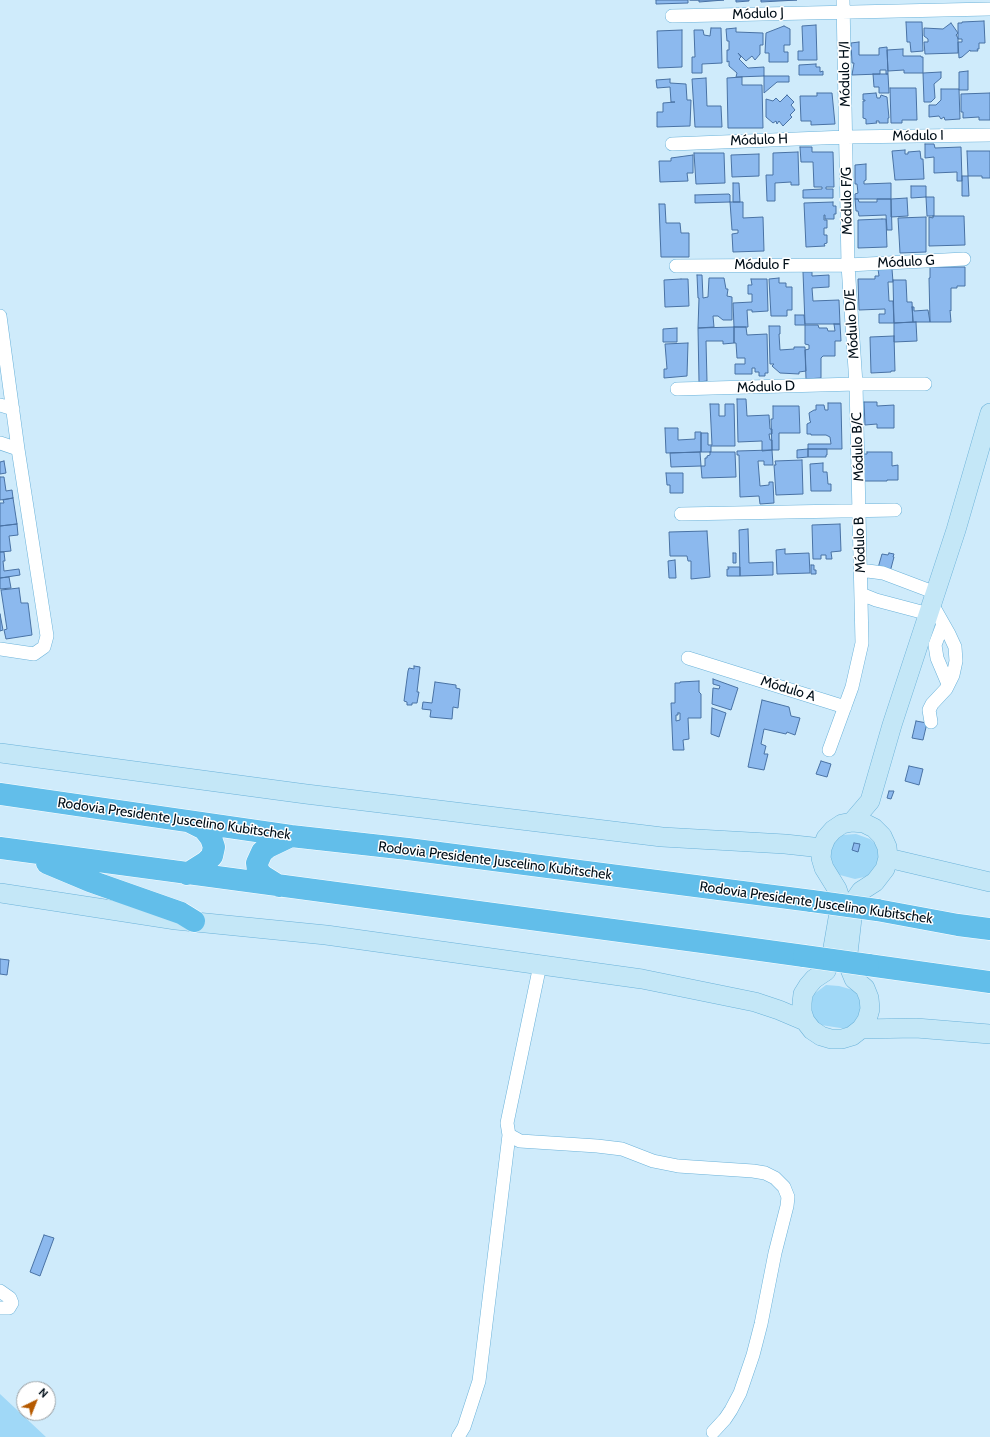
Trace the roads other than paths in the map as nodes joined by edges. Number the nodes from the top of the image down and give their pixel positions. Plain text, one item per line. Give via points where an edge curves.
1 (843, 6) edge
2 (989, 9) edge
3 (672, 16) dead end
4 (990, 135) edge
5 (846, 137) junction
6 (672, 144) dead end
7 (964, 259) dead end
8 (848, 265) junction
9 (676, 266) dead end
10 (0, 316) edge
11 (856, 384) junction
12 (926, 384) dead end
13 (677, 389) dead end
14 (0, 406) edge
15 (13, 409) junction
16 (990, 413) edge
17 (0, 443) edge
18 (985, 443) edge
19 (18, 449) junction
20 (859, 510) junction
21 (895, 510) dead end
22 (681, 514) dead end
23 (860, 570) junction
24 (861, 594) junction
25 (935, 609) junction
26 (0, 649) edge
27 (688, 658) dead end
28 (948, 684) junction
29 (845, 707) junction
30 (931, 722) dead end
31 (829, 750) dead end
32 (0, 753) edge
33 (0, 794) edge
34 (870, 801) junction
35 (188, 820) junction
36 (852, 822) junction
37 (874, 828) junction
38 (291, 836) junction
39 (822, 848) junction
40 (9, 850) edge
41 (888, 858) junction
42 (187, 874) junction
43 (990, 882) edge
44 (280, 886) junction
45 (0, 893) edge
46 (194, 922) junction
47 (990, 929) edge
48 (540, 965) junction
49 (990, 982) edge
50 (805, 1021) junction
51 (861, 1029) junction
52 (990, 1034) edge
53 (509, 1135) junction
54 (0, 1291) edge
55 (0, 1308) edge
56 (713, 1432) dead end
57 (458, 1437) edge

1 - 2 street, Módulo J
1 - 3 street, Módulo J
1 - 5 street, Módulo H/I
4 - 5 street, Módulo I
5 - 6 street, Módulo H
5 - 8 street, Módulo F/G
7 - 8 street, Módulo G
8 - 9 street, Módulo F
8 - 11 street, Módulo D/E
10 - 15 street
11 - 12 street, Módulo D
11 - 13 street, Módulo D
11 - 20 street, Módulo B/C
14 - 15 street
15 - 19 street
16 - 18 main road
17 - 19 street
18 - 25 main road via 956,530
19 - 26 street via 47,636 44,647 34,654
20 - 21 street
20 - 22 street, Módulo B
20 - 23 street, Módulo B
23 - 24 street, Módulo B
23 - 25 street via 883,573
24 - 25 street via 876,600
24 - 29 street, Módulo B via 862,643
25 - 28 street via 937,658
25 - 28 street via 955,647 956,661
25 - 34 main road via 892,725
27 - 29 street, Módulo A
28 - 30 street via 944,693 929,710
29 - 31 street
32 - 39 main road via 306,794 662,837
33 - 35 highway, Rodovia Presidente Juscelino Kubitschek
34 - 36 main road
34 - 37 main road
35 - 38 highway, Rodovia Presidente Juscelino Kubitschek
35 - 42 highway via 204,829 214,847 212,856 206,862
36 - 37 main road via 864,823
36 - 39 main road via 842,824 833,830
37 - 41 main road via 882,836
38 - 44 highway via 268,847 262,852 257,863 258,871
38 - 47 highway, Rodovia Presidente Juscelino Kubitschek, bridge via 812,900
39 - 50 main road via 824,868 841,900 831,959 826,971 814,979 803,994 802,1012
40 - 42 highway
40 - 46 highway via 181,913
41 - 43 main road
41 - 51 main road via 885,869 854,901 847,962 854,979 865,988 869,998 870,1009
42 - 44 highway
44 - 49 highway, bridge
45 - 46 main road
46 - 48 main road via 326,935
48 - 50 main road via 642,979 722,995 755,1002
48 - 53 street via 506,1123
50 - 51 main road via 812,1030 831,1039 852,1036
51 - 52 main road via 916,1028
53 - 56 street via 520,1141 622,1149 653,1161 678,1166 765,1173 784,1187 788,1197 787,1206 753,1355 740,1393 725,1419
53 - 57 street via 479,1381 464,1427
54 - 55 street via 10,1298 12,1303 9,1308

